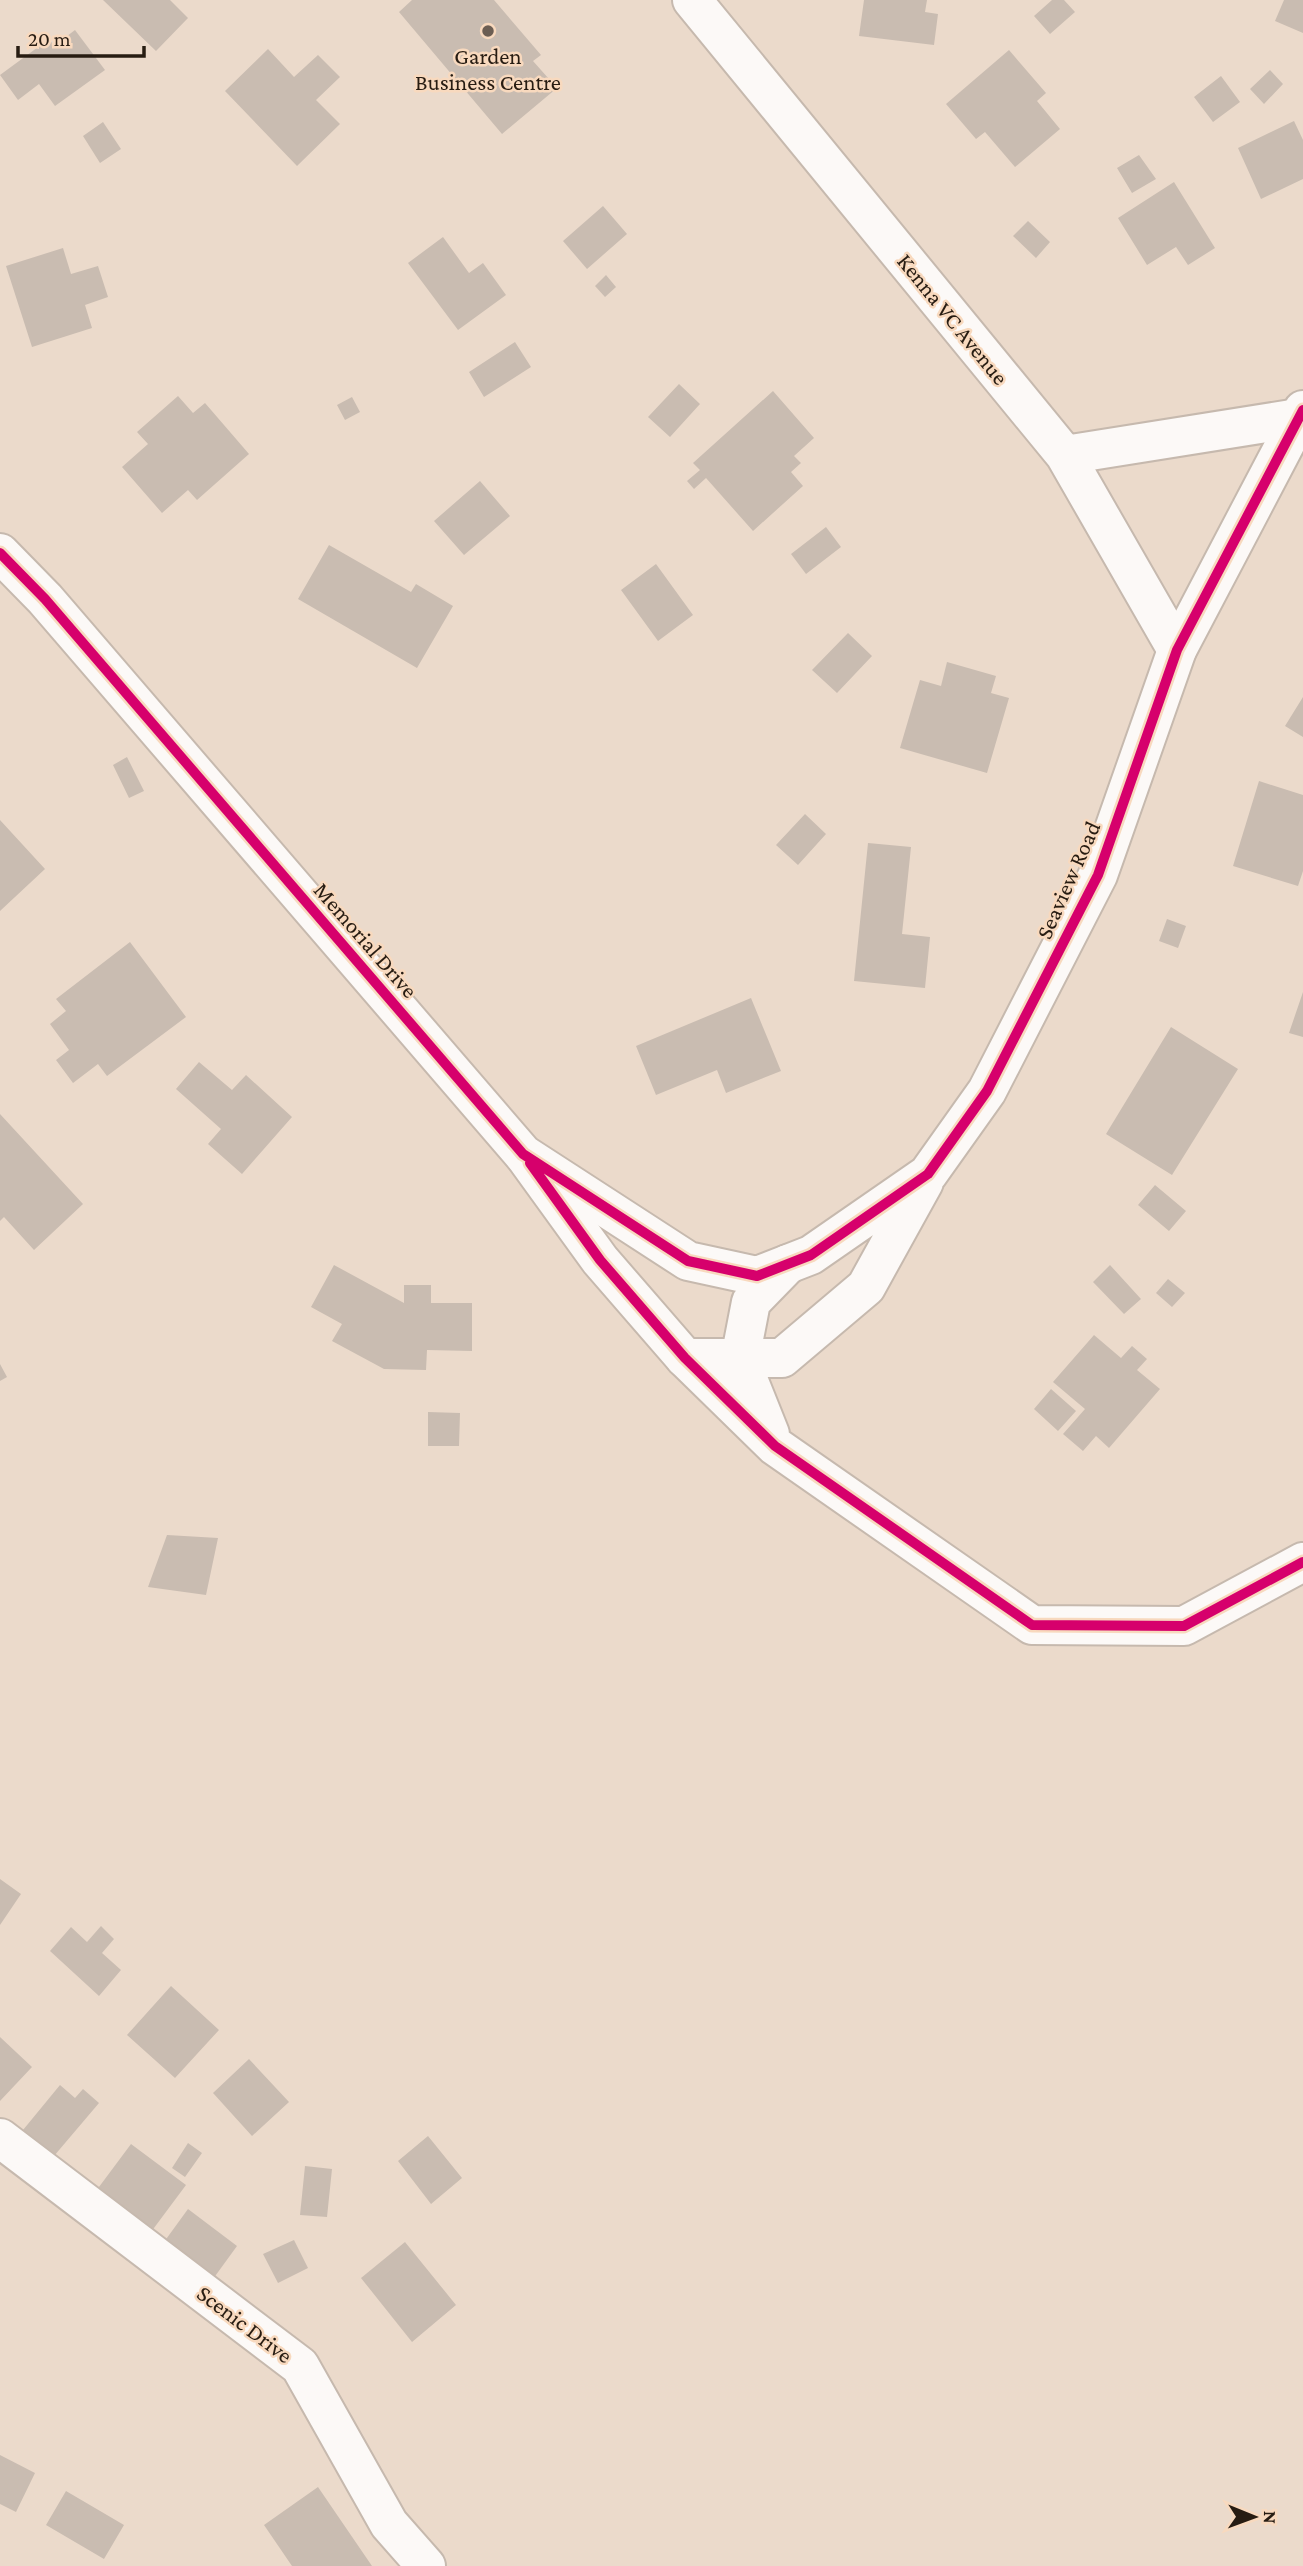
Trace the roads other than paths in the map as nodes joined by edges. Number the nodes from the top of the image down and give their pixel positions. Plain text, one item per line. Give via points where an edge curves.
1 (692, 0) edge
2 (1300, 414) edge
3 (1065, 455) junction
4 (0, 553) edge
5 (1177, 650) junction
6 (523, 1154) junction
7 (928, 1174) junction
8 (773, 1270) junction
9 (685, 1358) junction
10 (782, 1358) junction
11 (740, 1359) junction
12 (775, 1446) junction
13 (1303, 1562) edge
14 (0, 2138) edge
15 (426, 2566) edge

1 - 3 street, Kenna VC Avenue
2 - 3 street
2 - 5 street, Seaview Road
3 - 5 street, Kenna VC Avenue
4 - 6 street, Memorial Drive via 45,599
5 - 7 street, Seaview Road via 1098,876 987,1091
6 - 8 street, Memorial Drive via 688,1261
6 - 9 street via 600,1260
7 - 8 street, Seaview Road via 811,1255
7 - 10 street via 866,1287
8 - 11 street, Seaview Road via 751,1301
9 - 11 street
9 - 12 street
10 - 11 street
10 - 12 street via 774,1405
11 - 12 street
12 - 13 street via 1032,1625 1184,1626
14 - 15 street, Scenic Drive via 300,2366 389,2525

